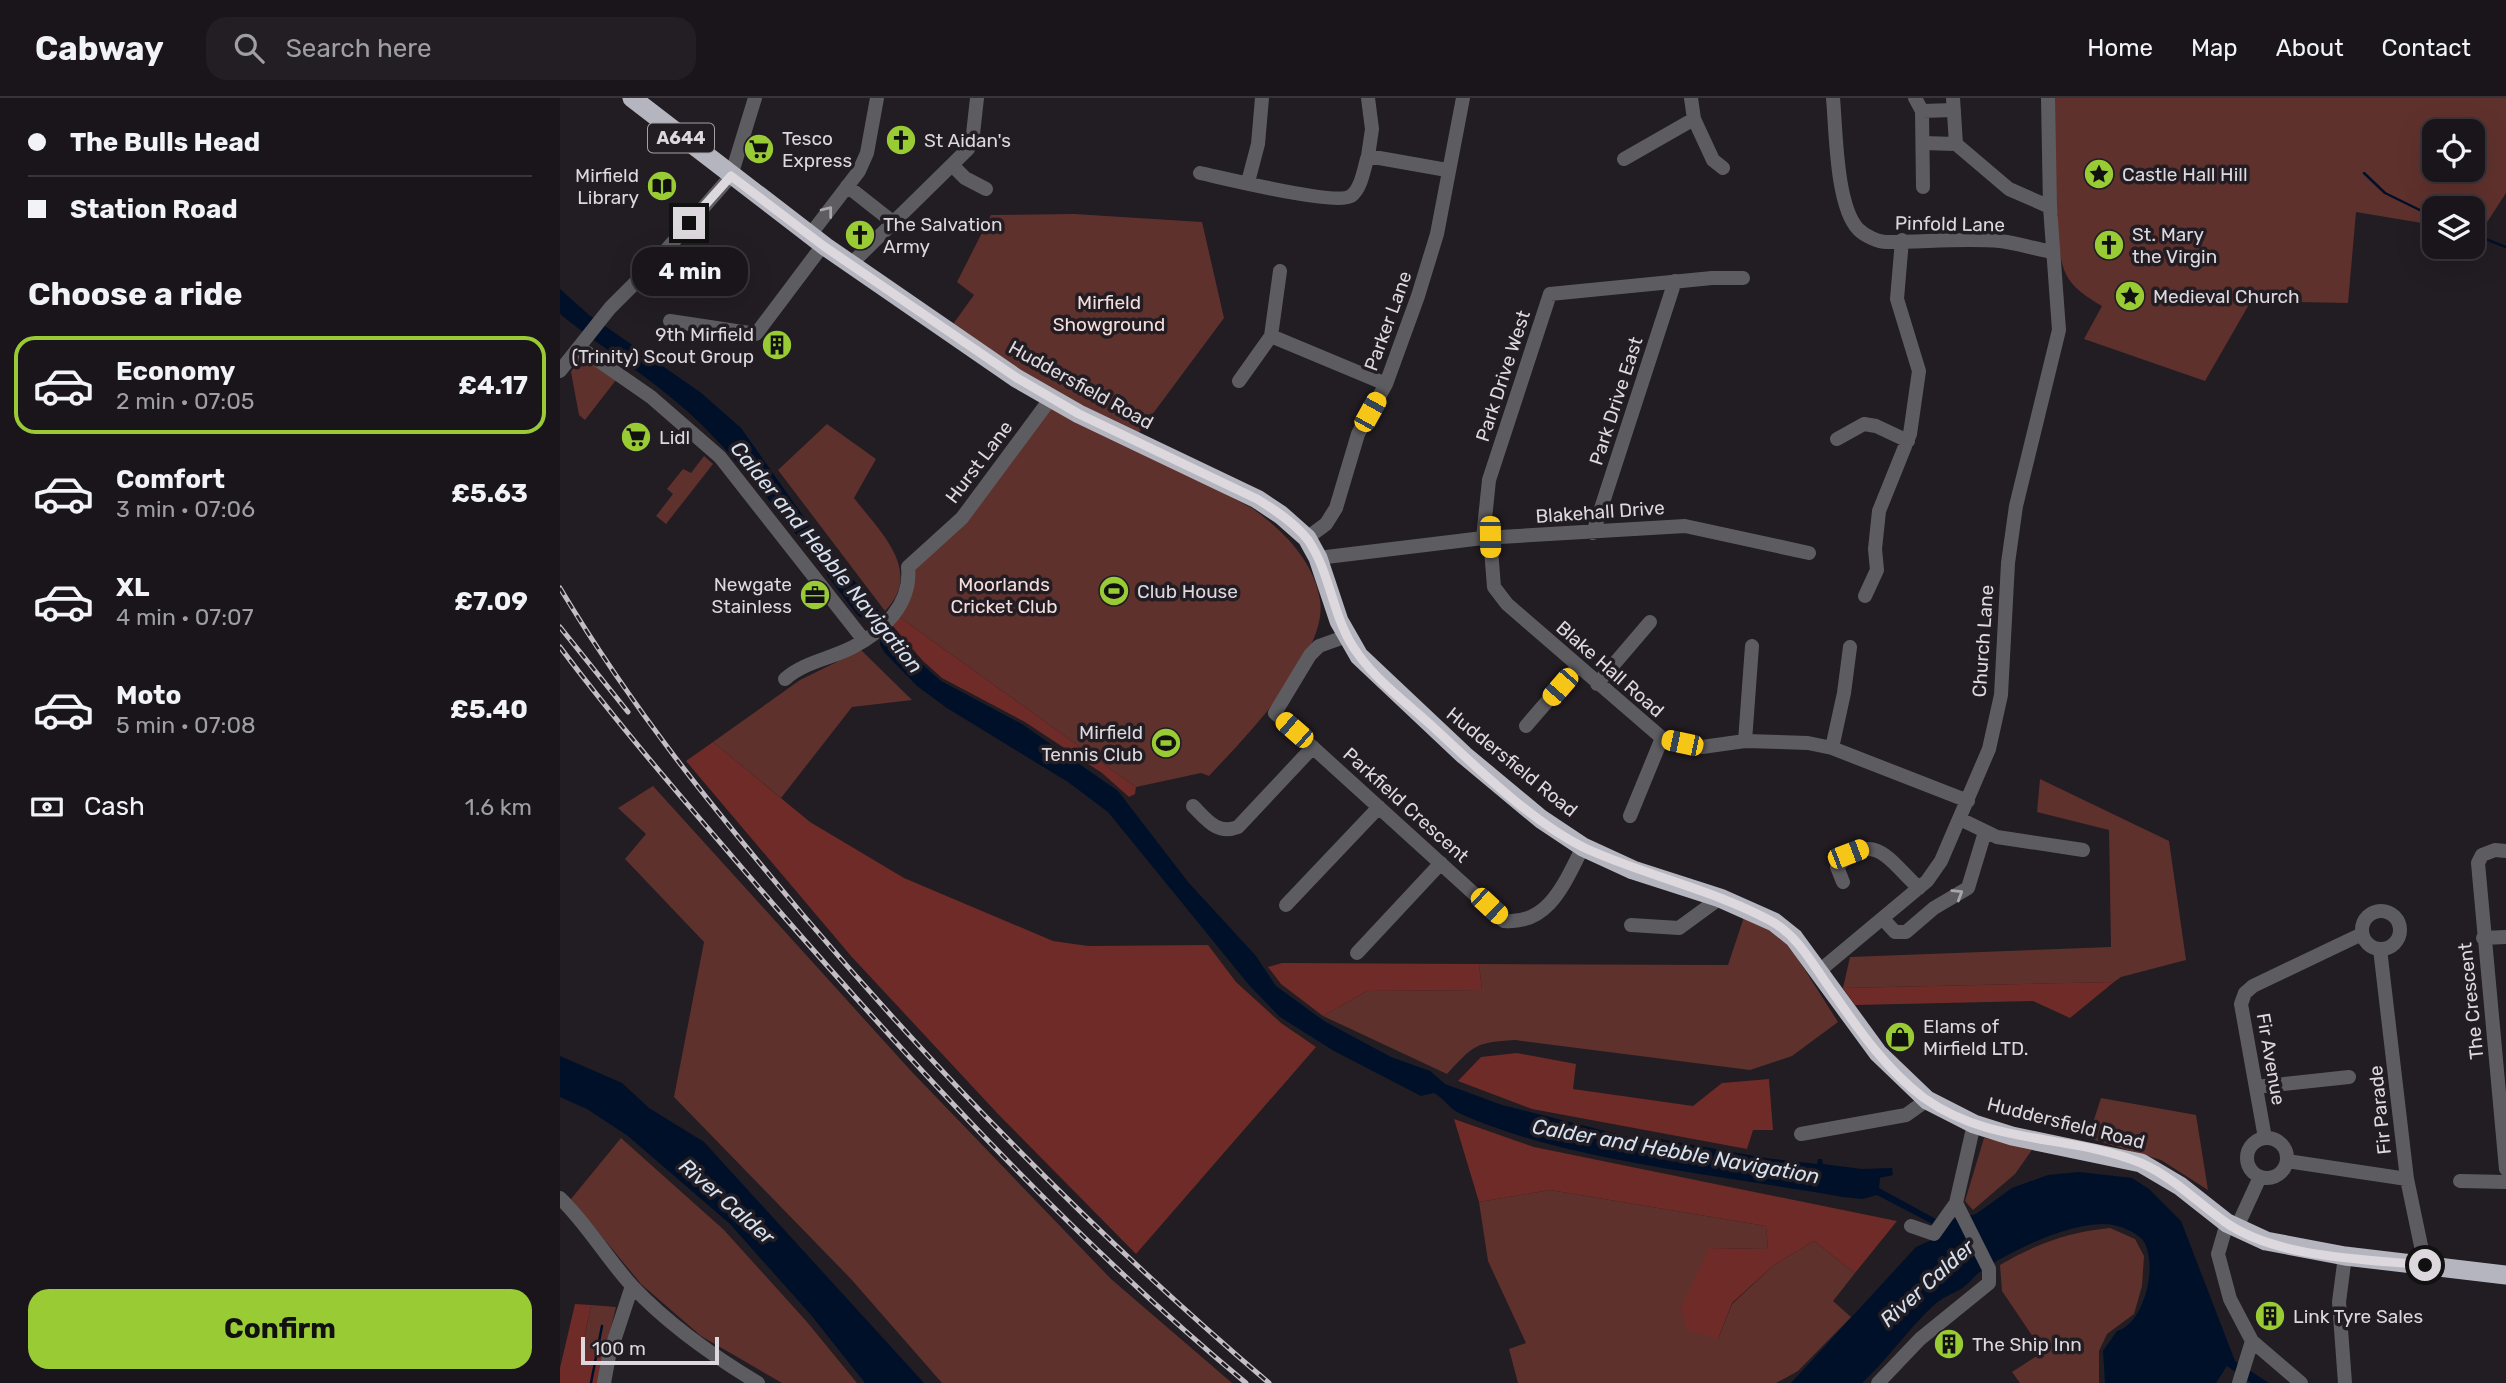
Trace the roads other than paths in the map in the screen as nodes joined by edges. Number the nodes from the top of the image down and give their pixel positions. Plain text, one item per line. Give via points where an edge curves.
1 (632, 98) edge
2 (755, 98) edge
3 (877, 98) edge
4 (977, 98) edge
5 (1262, 98) edge
6 (1368, 98) edge
7 (1463, 98) edge
8 (1691, 98) edge
9 (1833, 98) edge
10 (2048, 98) edge
11 (1918, 104) edge
12 (1954, 104) edge
13 (1694, 119) junction
14 (1923, 143) junction
15 (1956, 144) junction
16 (1629, 151) dead end
17 (1368, 156) junction
18 (952, 165) junction
19 (1723, 169) dead end
20 (1447, 170) junction
21 (1200, 173) dead end
22 (731, 176) junction
23 (1248, 182) junction
24 (847, 187) junction
25 (1923, 187) dead end
26 (986, 189) dead end
27 (2050, 206) junction
28 (894, 223) junction
29 (816, 240) junction
30 (1902, 240) junction
31 (2053, 252) junction
32 (852, 264) junction
33 (1280, 271) dead end
34 (1743, 278) dead end
35 (1675, 281) junction
36 (670, 321) dead end
37 (1271, 336) junction
38 (582, 343) junction
39 (562, 366) edge
40 (1239, 381) dead end
41 (1386, 384) junction
42 (1051, 398) junction
43 (1837, 439) dead end
44 (1908, 440) junction
45 (1593, 533) junction
46 (1486, 537) junction
47 (1307, 538) junction
48 (1802, 553) dead end
49 (1318, 558) junction
50 (1865, 596) dead end
51 (1650, 622) dead end
52 (1347, 636) junction
53 (867, 637) junction
54 (1752, 646) dead end
55 (1850, 647) dead end
56 (1577, 667) junction
57 (785, 679) dead end
58 (1597, 684) junction
59 (1526, 726) dead end
60 (1662, 738) junction
61 (1745, 741) junction
62 (1313, 747) junction
63 (1832, 748) junction
64 (1968, 801) junction
65 (1193, 806) dead end
66 (1379, 807) junction
67 (1630, 817) dead end
68 (1961, 819) junction
69 (1985, 832) junction
70 (1583, 847) junction
71 (2084, 850) dead end
72 (2506, 851) edge
73 (1441, 863) junction
74 (1843, 882) dead end
75 (1919, 888) junction
76 (1720, 898) junction
77 (1286, 905) dead end
78 (1884, 920) junction
79 (1631, 925) dead end
80 (2362, 934) junction
81 (2506, 937) edge
82 (2483, 938) junction
83 (2380, 949) junction
84 (1357, 953) dead end
85 (1818, 972) junction
86 (2500, 1027) edge
87 (2349, 1077) dead end
88 (2256, 1087) junction
89 (1927, 1100) junction
90 (1974, 1124) junction
91 (1801, 1134) dead end
92 (2265, 1138) junction
93 (2287, 1161) junction
94 (2506, 1169) edge
95 (2260, 1177) junction
96 (2407, 1179) junction
97 (2460, 1181) dead end
98 (2506, 1182) edge
99 (560, 1198) edge
100 (1954, 1211) junction
101 (2232, 1225) junction
102 (1911, 1226) dead end
103 (2344, 1256) junction
104 (2425, 1265) junction
105 (2506, 1275) edge
106 (632, 1286) junction
107 (2252, 1341) junction
108 (2239, 1381) edge
109 (604, 1383) edge
110 (758, 1383) edge
111 (1878, 1383) edge
112 (2301, 1383) edge
113 (2344, 1383) edge

1 - 22 highway, Huddersfield Road / A644
2 - 22 street
3 - 24 street via 867,153
4 - 18 street via 972,142
5 - 23 street via 1258,144
6 - 17 street via 1372,129
7 - 20 street, Parker Lane
8 - 13 street
9 - 30 street, Pinfold Lane via 1841,178 1856,226 1885,243
10 - 27 street, Church Lane
11 - 12 street
11 - 14 street
12 - 15 street
13 - 16 street
13 - 19 street via 1713,160
14 - 15 street
14 - 25 street
15 - 27 street via 2009,189
17 - 20 street
17 - 23 street via 1358,186 1344,198
18 - 26 street
18 - 28 street
20 - 41 street, Parker Lane via 1429,262
21 - 23 street
22 - 29 highway, Huddersfield Road / A644
22 - 38 street
24 - 28 street
29 -> 24 street
27 - 31 street, Church Lane
28 - 32 street
29 - 32 highway, Huddersfield Road / A644
29 - 36 street via 757,334
30 - 31 street, Pinfold Lane via 2003,242
30 - 44 street via 1897,299 1919,371
31 - 64 street, Church Lane via 2059,330 2016,506 2001,695 1989,749
32 - 42 highway, Huddersfield Road / A644 via 950,335
33 - 37 street
34 - 35 street, Park Drive West
35 - 45 street, Park Drive East
35 - 46 street, Park Drive West via 1550,294 1489,480
37 - 40 street
37 - 41 street
38 - 39 street
38 - 53 street via 720,457
41 - 47 street, Parker Lane via 1358,434 1336,508
42 - 47 highway, Huddersfield Road / A644 via 1257,499
42 - 53 street, Hurst Lane via 962,518 908,567 908,590 901,608
43 - 44 street via 1864,424
44 - 50 street via 1880,511 1877,570
45 - 46 street, Blakehall Drive
45 - 48 street, Blakehall Drive via 1685,526
46 - 49 street, Blakehall Drive
46 - 56 street, Blake Hall Road via 1494,587
47 - 49 highway, Huddersfield Road / A644
49 - 52 highway, Huddersfield Road / A644
51 - 58 street
52 - 62 street, Parkfield Crescent via 1319,646 1310,655 1275,713
52 - 70 highway, Huddersfield Road / A644 via 1359,656 1464,755 1532,812
53 - 57 street, Hurst Lane
54 - 61 street
55 - 63 street
56 - 58 street, Blake Hall Road
56 - 59 street
58 - 60 street, Blake Hall Road
60 - 61 street, Blake Hall Road via 1702,747
60 - 67 street
61 - 63 street, Blake Hall Road
62 - 65 street via 1238,827 1217,829
62 - 66 street, Parkfield Crescent
63 - 64 street, Blake Hall Road
64 - 68 street, Church Lane
66 - 73 street, Parkfield Crescent
66 - 77 street
68 - 69 street
68 - 75 street, Church Lane via 1941,862
69 - 71 street
78 -> 69 street via 1895,932 1903,933 1968,888
70 - 73 street, Parkfield Crescent via 1553,902 1519,922 1504,921
70 - 76 highway, Huddersfield Road / A644 via 1633,870
72 - 82 street, The Crescent via 2482,855 2478,863
73 - 84 street
74 - 75 street via 1837,867 1848,854 1867,847 1882,852
75 - 78 street, Church Lane
76 - 79 street via 1679,928
76 - 85 highway, Huddersfield Road / A644 via 1774,922 1794,938
78 - 85 street, Church Lane
80 - 83 street via 2368,945
80 - 83 street via 2363,922 2371,914 2393,915 2399,937
80 - 88 street, Fir Avenue via 2245,993 2241,1004
81 - 82 street
82 - 86 street, The Crescent
83 - 96 street, Fir Parade
85 - 89 highway, Huddersfield Road / A644 via 1878,1053
86 - 94 street, The Crescent
87 - 88 street
88 - 92 street, Fir Avenue
89 - 90 highway, Huddersfield Road / A644
89 - 91 street via 1906,1115
90 - 100 street
90 - 101 highway, Huddersfield Road / A644 via 2141,1163
92 - 93 street via 2281,1144
92 - 95 street via 2252,1143 2246,1155 2249,1169
93 - 95 street via 2277,1175
93 - 96 street
95 - 101 street
96 - 104 street, Fir Parade
97 - 98 street
99 - 106 street
100 - 102 street via 1930,1235
100 - 111 street via 1989,1269 1989,1283 1920,1339
101 - 103 highway, Huddersfield Road / A644 via 2266,1241
101 - 107 street via 2218,1254 2223,1280
103 - 104 highway, Huddersfield Road / A644
103 - 113 street via 2339,1302
104 - 105 highway, Huddersfield Road / A644
106 - 109 street via 608,1356
106 - 110 street via 716,1358
107 - 108 street
107 - 112 street

